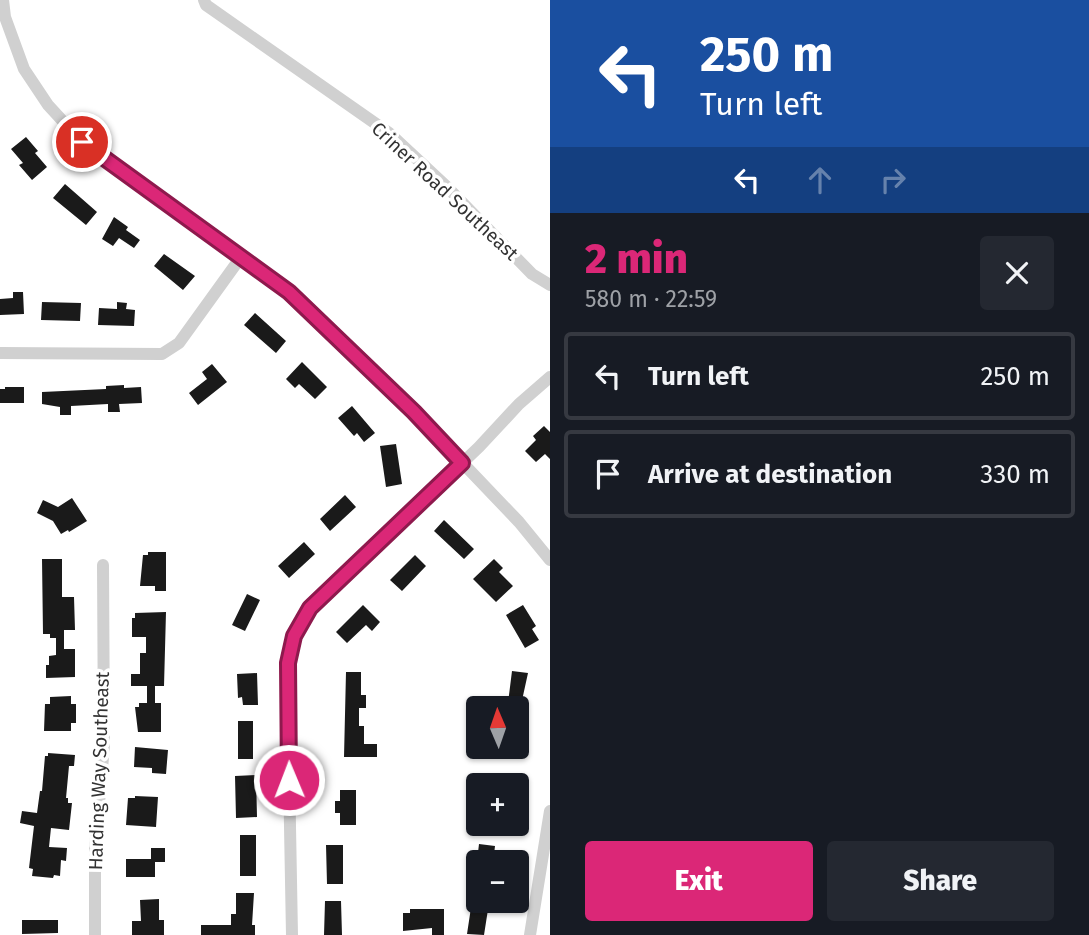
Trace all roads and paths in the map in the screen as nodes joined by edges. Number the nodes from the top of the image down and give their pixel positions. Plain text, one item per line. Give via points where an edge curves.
1 (3, 0) edge
2 (204, 0) edge
3 (240, 257) junction
4 (550, 285) edge
5 (0, 354) edge
6 (550, 377) edge
7 (462, 463) junction
8 (550, 560) edge
9 (103, 565) dead end
10 (550, 811) edge
11 (95, 935) edge
12 (292, 935) edge
13 (530, 935) edge

1 - 3 street via 24,69 48,105 82,142
2 - 4 street, Criner Road Southeast via 389,133 531,274
3 - 5 street via 179,343 162,354
3 - 7 street via 289,292
6 - 7 street
7 - 8 street
7 - 12 street via 310,608 294,636 288,663
9 - 11 street, Harding Way Southeast via 104,746 95,849
10 - 13 street

